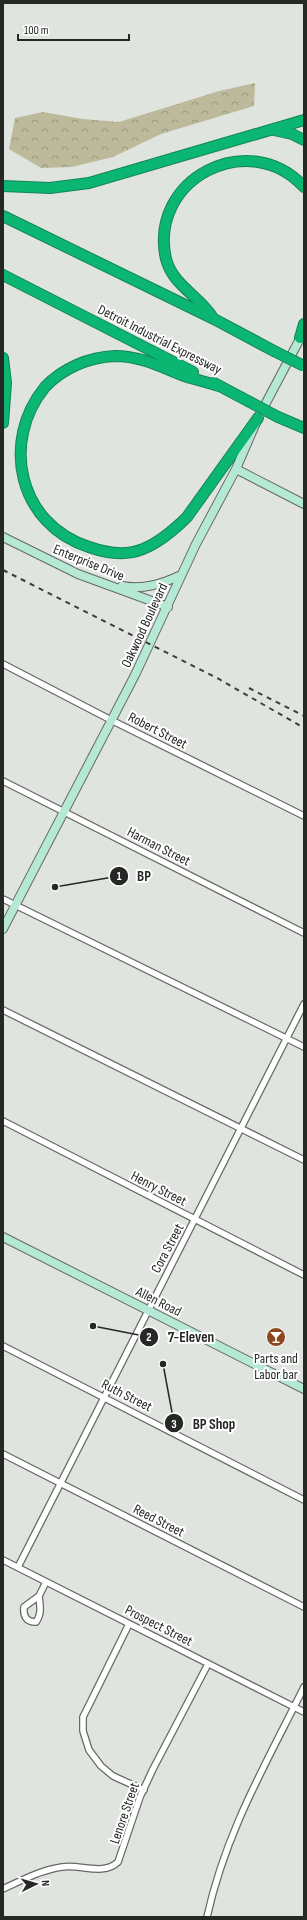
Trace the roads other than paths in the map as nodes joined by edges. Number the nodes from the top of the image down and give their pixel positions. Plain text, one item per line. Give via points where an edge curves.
1 (304, 120) edge
2 (270, 130) junction
3 (304, 140) edge
4 (3, 186) edge
5 (304, 186) edge
6 (3, 216) edge
7 (3, 275) edge
8 (214, 319) junction
9 (304, 324) edge
10 (302, 334) edge
11 (3, 358) edge
12 (304, 366) edge
13 (219, 386) junction
14 (258, 418) junction
15 (3, 423) edge
16 (304, 428) edge
17 (236, 469) junction
18 (304, 504) edge
19 (3, 537) edge
20 (181, 575) junction
21 (98, 580) junction
22 (168, 607) junction
23 (3, 664) edge
24 (111, 720) junction
25 (3, 781) edge
26 (65, 812) junction
27 (304, 816) edge
28 (3, 899) edge
29 (16, 905) junction
30 (3, 929) edge
31 (304, 933) edge
32 (304, 1004) edge
33 (3, 1010) edge
34 (286, 1038) junction
35 (304, 1047) edge
36 (3, 1121) edge
37 (240, 1128) junction
38 (304, 1160) edge
39 (195, 1220) junction
40 (3, 1237) edge
41 (304, 1275) edge
42 (148, 1310) junction
43 (3, 1346) edge
44 (304, 1389) edge
45 (103, 1397) junction
46 (3, 1454) edge
47 (60, 1483) junction
48 (304, 1500) edge
49 (3, 1560) edge
50 (18, 1567) junction
51 (46, 1582) junction
52 (39, 1596) dead end
53 (304, 1607) edge
54 (129, 1624) junction
55 (208, 1664) junction
56 (304, 1687) edge
57 (294, 1707) junction
58 (304, 1712) edge
59 (144, 1790) junction
60 (3, 1888) edge
61 (207, 1917) edge

1 - 2 highway
2 - 3 highway via 292,134
2 - 4 highway via 89,183 50,188
5 - 8 highway via 292,175 278,168 247,160 226,162 205,170 180,194 170,212 167,224 166,258 175,278
6 - 8 highway
7 - 13 highway, Detroit Industrial Expressway
8 - 12 highway, bridge
9 - 10 highway
10 - 14 main road, Oakwood Boulevard
11 - 15 highway via 6,383
13 - 14 highway via 188,377 151,361 115,356 93,358 53,378 28,410 17,436 16,460 19,481 32,505 45,522 63,536 83,545 102,551 123,553 142,550 173,531 187,517
13 - 16 highway, Detroit Industrial Expressway, bridge
14 - 17 main road, Oakwood Boulevard
17 - 18 main road
17 - 20 main road, Oakwood Boulevard
19 - 21 main road, Enterprise Drive via 48,561
20 - 21 main road via 145,587 129,587
20 - 22 main road, Oakwood Boulevard
21 - 22 main road, Enterprise Drive
22 - 24 main road, Oakwood Boulevard
23 - 24 street, Robert Street
24 - 26 main road, Oakwood Boulevard
24 - 27 street, Robert Street
25 - 26 street, Harman Street
26 - 29 main road, Oakwood Boulevard
26 - 31 street, Harman Street
28 - 29 street
29 - 30 main road, Oakwood Boulevard
29 - 34 street
32 - 34 street, Cora Street
33 - 37 street
34 - 35 street
34 - 37 street, Cora Street
36 - 39 street, Henry Street
37 - 38 street
37 - 39 street, Cora Street
39 - 41 street, Henry Street
39 - 42 street, Cora Street
40 - 42 main road, Allen Road
42 - 44 main road, Allen Road
42 - 45 street, Cora Street
43 - 45 street, Ruth Street
45 - 47 street, Cora Street
45 - 48 street, Ruth Street
46 - 47 street, Reed Street
47 - 50 street, Cora Street
47 - 53 street, Reed Street
49 - 50 street, Prospect Street
50 - 51 street, Prospect Street
51 - 52 street
51 - 54 street, Prospect Street
54 - 55 street, Prospect Street
54 - 59 street via 83,1717 83,1731 89,1750 101,1766 114,1776
55 - 57 street, Prospect Street
55 - 59 street, Lenore Street
56 - 57 street
57 - 58 street, Prospect Street
57 - 61 street via 234,1828 220,1866
59 - 60 street, Lenore Street via 121,1856 113,1867 103,1870 75,1866 54,1868

